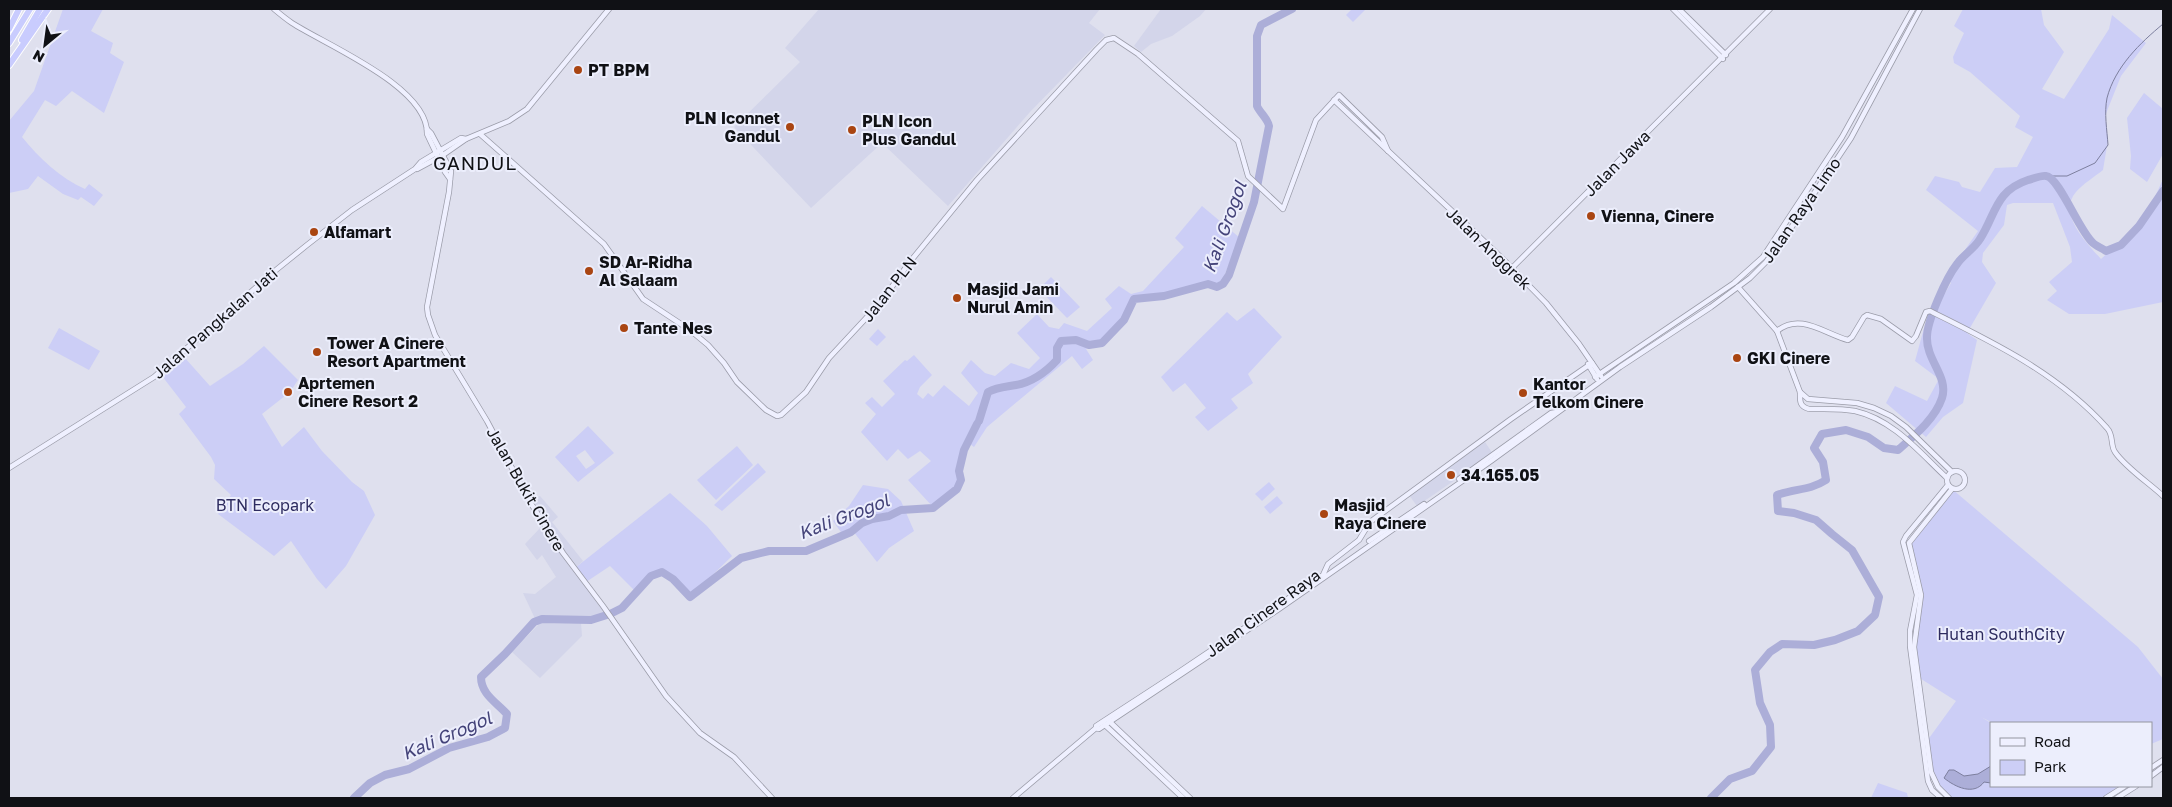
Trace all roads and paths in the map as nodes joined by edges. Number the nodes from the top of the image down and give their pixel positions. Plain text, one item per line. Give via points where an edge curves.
1 (19, 9) edge
2 (30, 9) edge
3 (40, 9) edge
4 (48, 9) edge
5 (274, 9) edge
6 (609, 9) edge
7 (1673, 9) edge
8 (1679, 9) edge
9 (1770, 9) edge
10 (1913, 9) edge
11 (1920, 9) edge
12 (9, 29) edge
13 (9, 43) edge
14 (1724, 57) junction
15 (9, 65) edge
16 (1879, 72) junction
17 (1885, 75) junction
18 (1334, 100) junction
19 (480, 134) junction
20 (1388, 151) junction
21 (440, 154) junction
22 (1512, 268) junction
23 (1736, 286) junction
24 (1778, 331) junction
25 (1590, 364) junction
26 (1597, 375) junction
27 (1603, 379) junction
28 (1598, 382) junction
29 (1800, 392) junction
30 (1557, 412) junction
31 (9, 468) edge
32 (1952, 472) junction
33 (1947, 478) junction
34 (1950, 487) junction
35 (2163, 496) edge
36 (1369, 541) dead end
37 (1108, 723) junction
38 (1096, 728) junction
39 (2163, 760) edge
40 (2152, 767) edge
41 (2163, 767) edge
42 (2152, 775) edge
43 (2123, 787) edge
44 (2134, 787) edge
45 (772, 798) edge
46 (1013, 798) edge
47 (1183, 798) edge
48 (1190, 798) edge
49 (1941, 798) edge
50 (1949, 798) edge
51 (2106, 798) edge
52 (2117, 798) edge

1 - 12 highway
2 - 13 highway
3 - 15 highway
4 - 15 highway
5 - 21 street, Jalan Bukit Cinere via 291,23 399,87 417,106
6 - 19 street, Jalan Pangkalan Jati via 527,109
7 - 14 street
8 - 14 street
9 - 14 street, Jalan Jawa
10 - 16 street, Jalan Raya Limo
11 - 17 street, Jalan Raya Limo
14 - 22 street, Jalan Jawa
16 - 17 street
16 - 23 street, Jalan Raya Limo via 1842,137 1763,257
17 - 23 street, Jalan Raya Limo via 1850,138 1789,231 1766,262
18 - 19 street, Jalan PLN via 1316,120 1283,209 1248,176 1238,140 1138,54 1114,38 1106,40 960,200 880,302 829,358 806,392 777,416 766,410 737,382 708,345 643,300 604,244
18 - 20 street, Jalan Anggrek
18 - 20 street, Jalan Anggrek via 1339,95 1382,137
19 - 21 street, Jalan Pangkalan Jati via 461,138
20 - 22 street, Jalan Anggrek
21 - 31 street, Jalan Pangkalan Jati via 420,162 415,169 312,241 154,377
21 - 45 street, Jalan Bukit Cinere via 450,179 427,307 435,334 544,524 652,678 686,719 734,757
22 - 25 street, Jalan Anggrek via 1546,303
23 - 24 street
23 - 26 street, Jalan Raya Limo
23 - 27 street, Jalan Raya Limo via 1712,307
24 - 29 street
24 - 35 street via 1789,324 1806,324 1848,340 1867,315 1881,318 1912,341 1926,312 1930,311 2010,351 2067,390 2108,429 2116,454
25 - 26 street, Jalan Anggrek
25 - 38 street, Jalan Cinere Raya via 1370,522 1359,540 1328,564 1322,574
26 - 27 street, Jalan Anggrek
26 - 28 street, Jalan Anggrek
27 - 28 street, Jalan Cinere Raya
28 - 30 street, Jalan Cinere Raya
29 - 32 street via 1808,399 1857,403 1874,408 1898,422
29 - 33 street via 1802,406 1809,409 1854,411 1886,423
30 - 36 street, Jalan Cinere Raya via 1551,413
30 - 37 street, Jalan Cinere Raya via 1278,609
32 - 33 street
32 - 34 street via 1959,472 1966,479 1961,488
33 - 34 street
34 - 49 street via 1903,542 1917,595 1910,646 1922,741 1928,781
34 - 50 street via 1910,540 1909,548 1921,595 1914,647 1931,772 1938,787
37 - 38 street, Jalan Cinere Raya
37 - 47 street
37 - 48 street
38 - 46 street, Jalan Cinere Raya
39 - 40 street
41 - 42 street
43 - 51 street
44 - 52 street

